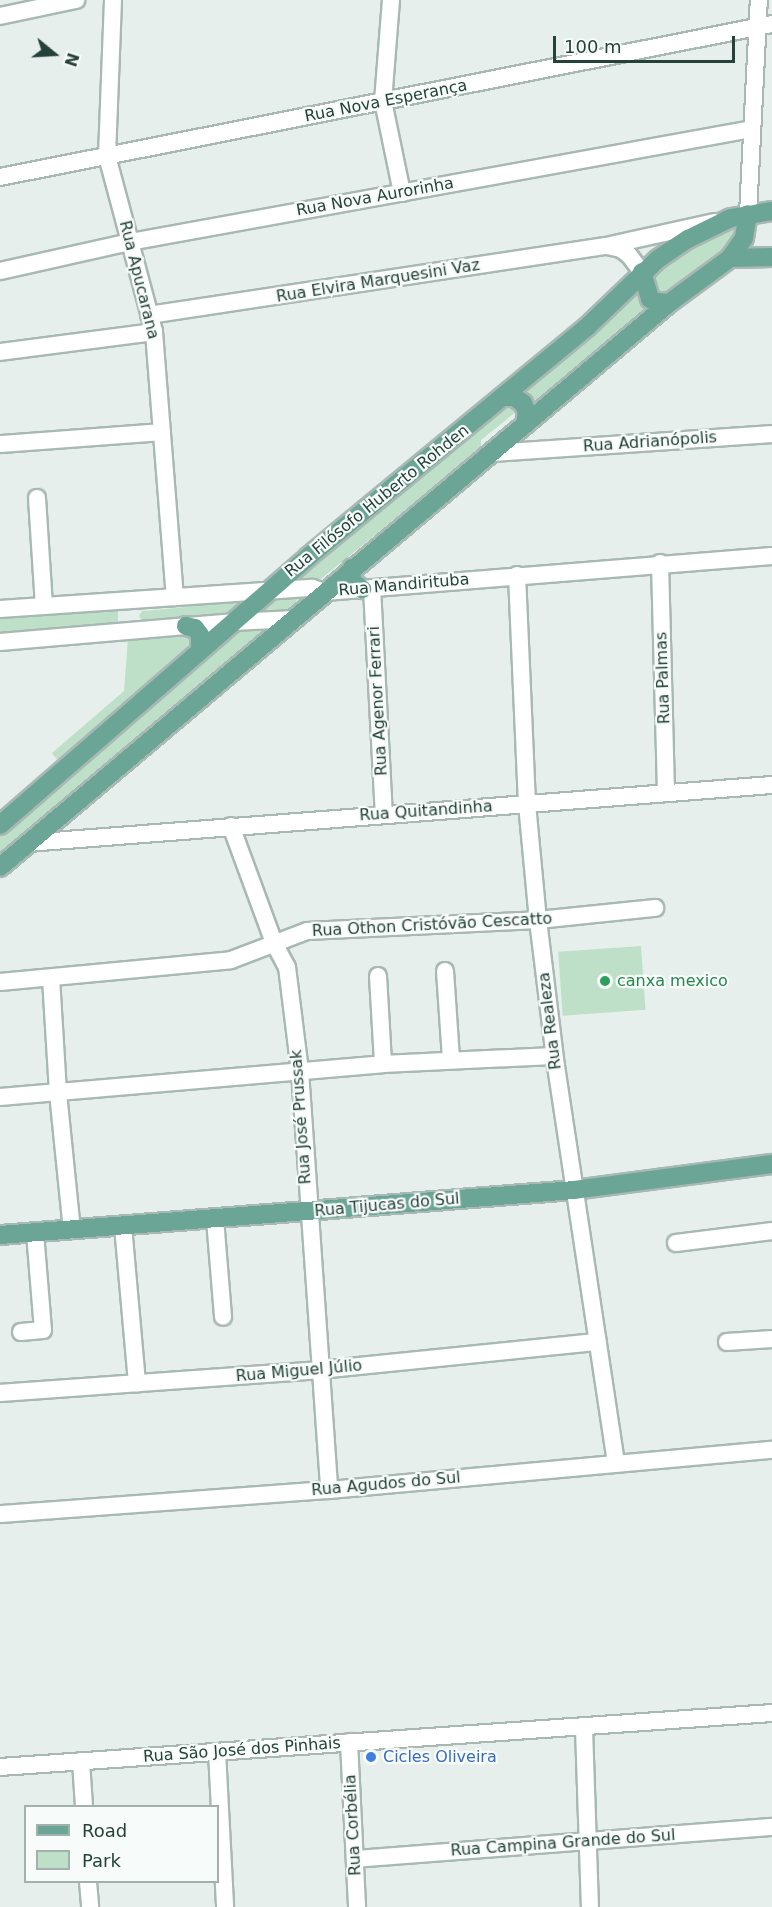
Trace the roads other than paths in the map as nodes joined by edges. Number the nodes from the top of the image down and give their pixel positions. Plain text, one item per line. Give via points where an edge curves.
1 (76, 0) edge
2 (113, 0) edge
3 (391, 0) edge
4 (759, 0) edge
5 (0, 16) edge
6 (765, 25) edge
7 (383, 101) junction
8 (752, 129) junction
9 (107, 156) junction
10 (0, 177) edge
11 (402, 192) junction
12 (772, 211) edge
13 (739, 216) junction
14 (130, 242) junction
15 (606, 246) junction
16 (772, 257) edge
17 (730, 258) junction
18 (0, 271) edge
19 (642, 272) junction
20 (669, 303) junction
21 (149, 315) junction
22 (154, 332) junction
23 (0, 352) edge
24 (503, 397) junction
25 (523, 425) junction
26 (162, 432) junction
27 (772, 434) edge
28 (0, 444) edge
29 (529, 451) junction
30 (492, 453) junction
31 (37, 498) dead end
32 (772, 556) edge
33 (660, 563) junction
34 (352, 568) junction
35 (517, 575) junction
36 (367, 588) junction
37 (268, 591) junction
38 (325, 592) junction
39 (175, 597) junction
40 (140, 599) junction
41 (44, 606) junction
42 (0, 609) edge
43 (296, 619) junction
44 (232, 622) junction
45 (186, 626) junction
46 (142, 630) junction
47 (0, 642) edge
48 (200, 649) junction
49 (772, 785) edge
50 (666, 793) junction
51 (527, 804) junction
52 (384, 815) junction
53 (56, 819) junction
54 (0, 825) edge
55 (231, 826) junction
56 (80, 839) junction
57 (28, 843) junction
58 (0, 867) edge
59 (655, 908) dead end
60 (538, 920) junction
61 (274, 943) junction
62 (445, 971) dead end
63 (378, 976) dead end
64 (51, 978) junction
65 (0, 982) edge
66 (554, 1056) junction
67 (451, 1059) junction
68 (383, 1064) junction
69 (300, 1071) junction
70 (58, 1093) junction
71 (0, 1097) edge
72 (772, 1164) edge
73 (574, 1190) junction
74 (307, 1211) junction
75 (215, 1219) junction
76 (123, 1226) junction
77 (72, 1230) junction
78 (772, 1231) edge
79 (35, 1233) junction
80 (0, 1235) edge
81 (676, 1243) dead end
82 (223, 1317) dead end
83 (21, 1332) dead end
84 (772, 1339) edge
85 (598, 1342) junction
86 (727, 1342) dead end
87 (320, 1370) junction
88 (137, 1383) junction
89 (0, 1393) edge
90 (772, 1450) edge
91 (616, 1463) junction
92 (329, 1490) junction
93 (0, 1514) edge
94 (772, 1713) edge
95 (584, 1728) junction
96 (350, 1743) junction
97 (217, 1752) junction
98 (81, 1761) junction
99 (0, 1767) edge
100 (84, 1805) edge
101 (772, 1827) edge
102 (588, 1841) junction
103 (355, 1859) junction
104 (88, 1883) edge
105 (90, 1907) edge
106 (225, 1907) edge
107 (357, 1907) edge
108 (590, 1907) edge

1 - 5 street
2 - 9 street, Rua Apucarana
3 - 7 street
4 - 6 street
6 - 7 street, Rua Nova Esperança
6 - 8 street
7 - 9 street, Rua Nova Esperança
7 - 11 street
8 - 11 street, Rua Nova Aurorinha
8 - 13 street
9 - 10 street, Rua Nova Esperança
9 - 14 street, Rua Apucarana
11 - 14 street, Rua Nova Aurorinha
12 - 13 main road, Rua Filósofo Huberto Rohden
13 - 15 street, Rua Elvira Marquesini Vaz
13 - 17 main road via 744,238
13 - 19 main road, Rua Filósofo Huberto Rohden via 688,239
14 - 18 street, Rua Nova Aurorinha
14 - 21 street, Rua Apucarana
15 - 19 street via 630,255
15 - 21 street, Rua Elvira Marquesini Vaz
16 - 17 main road
17 - 20 main road
19 - 20 main road via 650,299
19 - 24 main road, Rua Filósofo Huberto Rohden via 587,327
20 - 25 main road
21 - 22 street, Rua Apucarana
22 - 23 street
22 - 26 street, Rua Apucarana
24 - 25 main road via 514,397 523,403 527,413
24 - 37 main road, Rua Filósofo Huberto Rohden
25 - 29 street via 522,442
25 - 30 main road
26 - 28 street
26 - 39 street, Rua Apucarana
27 - 29 street, Rua Adrianópolis
29 - 30 street, Rua Adrianópolis
30 - 34 main road
31 - 41 street
32 - 33 street, Rua Mandirituba
33 - 35 street, Rua Mandirituba
33 - 50 street, Rua Palmas
34 - 36 main road via 351,581
34 - 38 main road
35 - 36 street, Rua Mandirituba
35 - 51 street, Rua Realeza
36 - 38 street, Rua Mandirituba
36 - 52 street, Rua Agenor Ferrari
37 - 38 street, Rua Mandirituba via 312,588
37 - 39 street, Rua Mandirituba
37 - 44 main road, Rua Filósofo Huberto Rohden
38 - 43 main road
39 - 40 street, Rua Mandirituba
40 - 41 street, Rua Mandirituba
40 - 46 street via 131,605 128,615 130,624
41 - 42 street, Rua Mandirituba
43 - 44 street
43 - 53 main road
44 - 45 street
44 - 48 main road, Rua Filósofo Huberto Rohden
45 - 46 street
45 - 48 main road via 200,634
46 - 47 street
48 - 54 main road, Rua Filósofo Huberto Rohden
49 - 50 street, Rua Quitandinha
50 - 51 street, Rua Quitandinha
51 - 52 street, Rua Quitandinha
51 - 60 street, Rua Realeza
52 - 55 street, Rua Quitandinha
53 - 56 street via 60,833
53 - 57 main road
55 - 56 street, Rua Quitandinha
55 - 61 street, Rua José Prussak
56 - 57 street, Rua Quitandinha
57 - 58 main road
59 - 60 street, Rua Othon Cristóvão Cescatto
60 - 61 street, Rua Othon Cristóvão Cescatto via 307,931
60 - 66 street, Rua Realeza
61 - 64 street, Rua Othon Cristóvão Cescatto via 231,960
61 - 69 street, Rua José Prussak via 287,967
62 - 67 street
63 - 68 street
64 - 65 street, Rua Othon Cristóvão Cescatto
64 - 70 street
66 - 67 street
66 - 73 street, Rua Realeza
67 - 68 street
68 - 69 street
69 - 70 street
69 - 74 street, Rua José Prussak
70 - 71 street
70 - 77 street
72 - 73 main road, Rua Tijucas do Sul
73 - 74 main road, Rua Tijucas do Sul
73 - 85 street, Rua Realeza
74 - 75 main road, Rua Tijucas do Sul
74 - 87 street, Rua José Prussak
75 - 76 main road, Rua Tijucas do Sul
75 - 82 street
76 - 77 main road, Rua Tijucas do Sul
76 - 88 street
77 - 79 main road, Rua Tijucas do Sul
78 - 81 street
79 - 80 main road, Rua Tijucas do Sul
79 - 83 street via 44,1330
84 - 86 street
85 - 87 street, Rua Miguel Júlio
85 - 91 street, Rua Realeza
87 - 88 street, Rua Miguel Júlio
87 - 92 street, Rua José Prussak
88 - 89 street, Rua Miguel Júlio
90 - 91 street, Rua Agudos do Sul
91 - 92 street, Rua Agudos do Sul
92 - 93 street, Rua Agudos do Sul
94 - 95 street, Rua São José dos Pinhais
95 - 96 street, Rua São José dos Pinhais
95 - 102 street
96 - 97 street, Rua São José dos Pinhais
96 - 103 street, Rua Corbélia
97 - 98 street, Rua São José dos Pinhais
97 - 106 street
98 - 99 street, Rua São José dos Pinhais
98 - 100 street
101 - 102 street, Rua Campina Grande do Sul
102 - 103 street, Rua Campina Grande do Sul
102 - 108 street
103 - 107 street, Rua Corbélia
104 - 105 street

